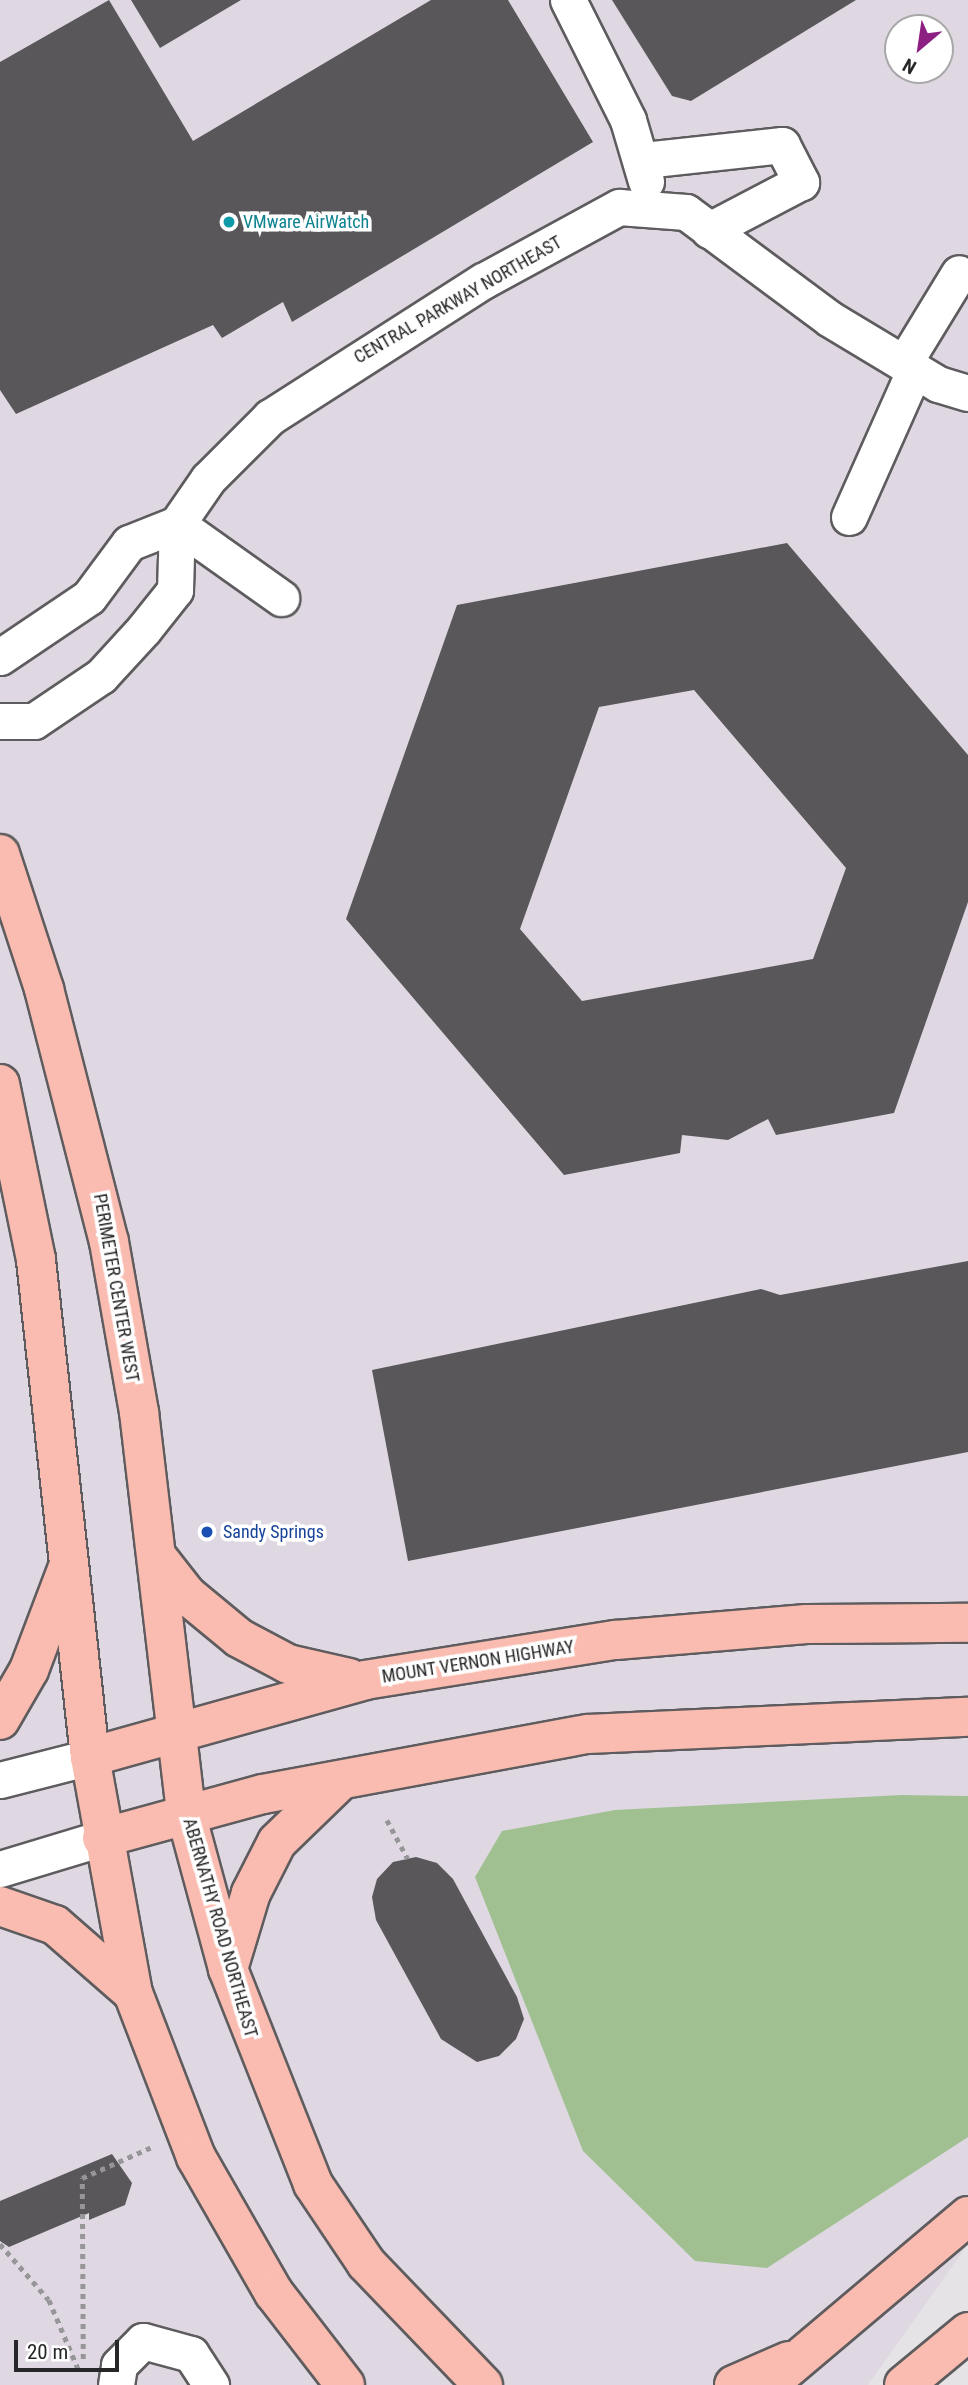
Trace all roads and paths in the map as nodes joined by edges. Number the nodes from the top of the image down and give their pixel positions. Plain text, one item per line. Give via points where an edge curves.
1 (568, 0) edge
2 (644, 160) junction
3 (649, 209) junction
4 (709, 230) junction
5 (954, 269) edge
6 (909, 366) junction
7 (968, 393) edge
8 (849, 517) dead end
9 (177, 524) junction
10 (281, 598) dead end
11 (0, 657) edge
12 (0, 721) edge
13 (0, 854) edge
14 (0, 1084) edge
15 (71, 1558) junction
16 (158, 1558) junction
17 (968, 1623) edge
18 (365, 1680) junction
19 (968, 1717) edge
20 (0, 1720) edge
21 (175, 1733) junction
22 (90, 1757) junction
23 (344, 1778) junction
24 (0, 1780) edge
25 (186, 1814) junction
26 (387, 1819) dead end
27 (102, 1838) junction
28 (408, 1859) dead end
29 (0, 1869) edge
30 (0, 1906) edge
31 (228, 1969) junction
32 (133, 1993) junction
33 (152, 2147) dead end
34 (968, 2216) edge
35 (0, 2244) edge
36 (968, 2332) edge
37 (800, 2356) junction
38 (116, 2385) edge
39 (211, 2385) edge
40 (345, 2385) edge
41 (483, 2385) edge
42 (734, 2385) edge
43 (768, 2385) edge
44 (904, 2385) edge

1 - 2 street
2 - 3 street
2 - 4 street via 782,145 801,182
3 - 4 street, CENTRAL PARKWAY NORTHEAST via 686,212
3 - 9 street, CENTRAL PARKWAY NORTHEAST via 619,207 345,366 270,417 208,478
4 - 6 street, CENTRAL PARKWAY NORTHEAST via 830,319
5 - 6 street
6 - 7 street, CENTRAL PARKWAY NORTHEAST
6 - 8 street
9 - 10 street
9 - 11 street via 129,543 89,597
9 - 12 street via 175,590 144,629 101,676 34,721
13 - 16 main road, PERIMETER CENTER WEST via 92,1163
14 - 15 main road via 36,1260
15 - 20 main road via 29,1670
15 - 22 main road
16 - 18 main road via 212,1619 264,1654 317,1674
16 - 21 main road, PERIMETER CENTER WEST
17 - 18 main road, MOUNT VERNON HIGHWAY via 806,1624 616,1640
18 - 21 main road, MOUNT VERNON HIGHWAY
19 - 23 main road via 588,1734
21 - 22 main road, MOUNT VERNON HIGHWAY
21 - 25 main road, ABERNATHY ROAD NORTHEAST
22 - 24 street, MOUNT VERNON HIGHWAY
22 - 27 main road
23 - 25 main road
23 - 31 main road via 277,1842 251,1893
25 - 27 main road
25 - 31 main road, ABERNATHY ROAD NORTHEAST
26 - 28 path
27 - 29 street
27 - 32 main road
30 - 32 main road via 55,1925
31 - 41 main road, ABERNATHY ROAD NORTHEAST via 313,2184 366,2263
32 - 40 main road via 196,2157 274,2293
33 - 35 path via 82,2178 83,2384 62,2322
34 - 37 main road
36 - 44 main road
37 - 42 main road
37 - 43 main road
38 - 39 street via 119,2365 143,2341 191,2354

